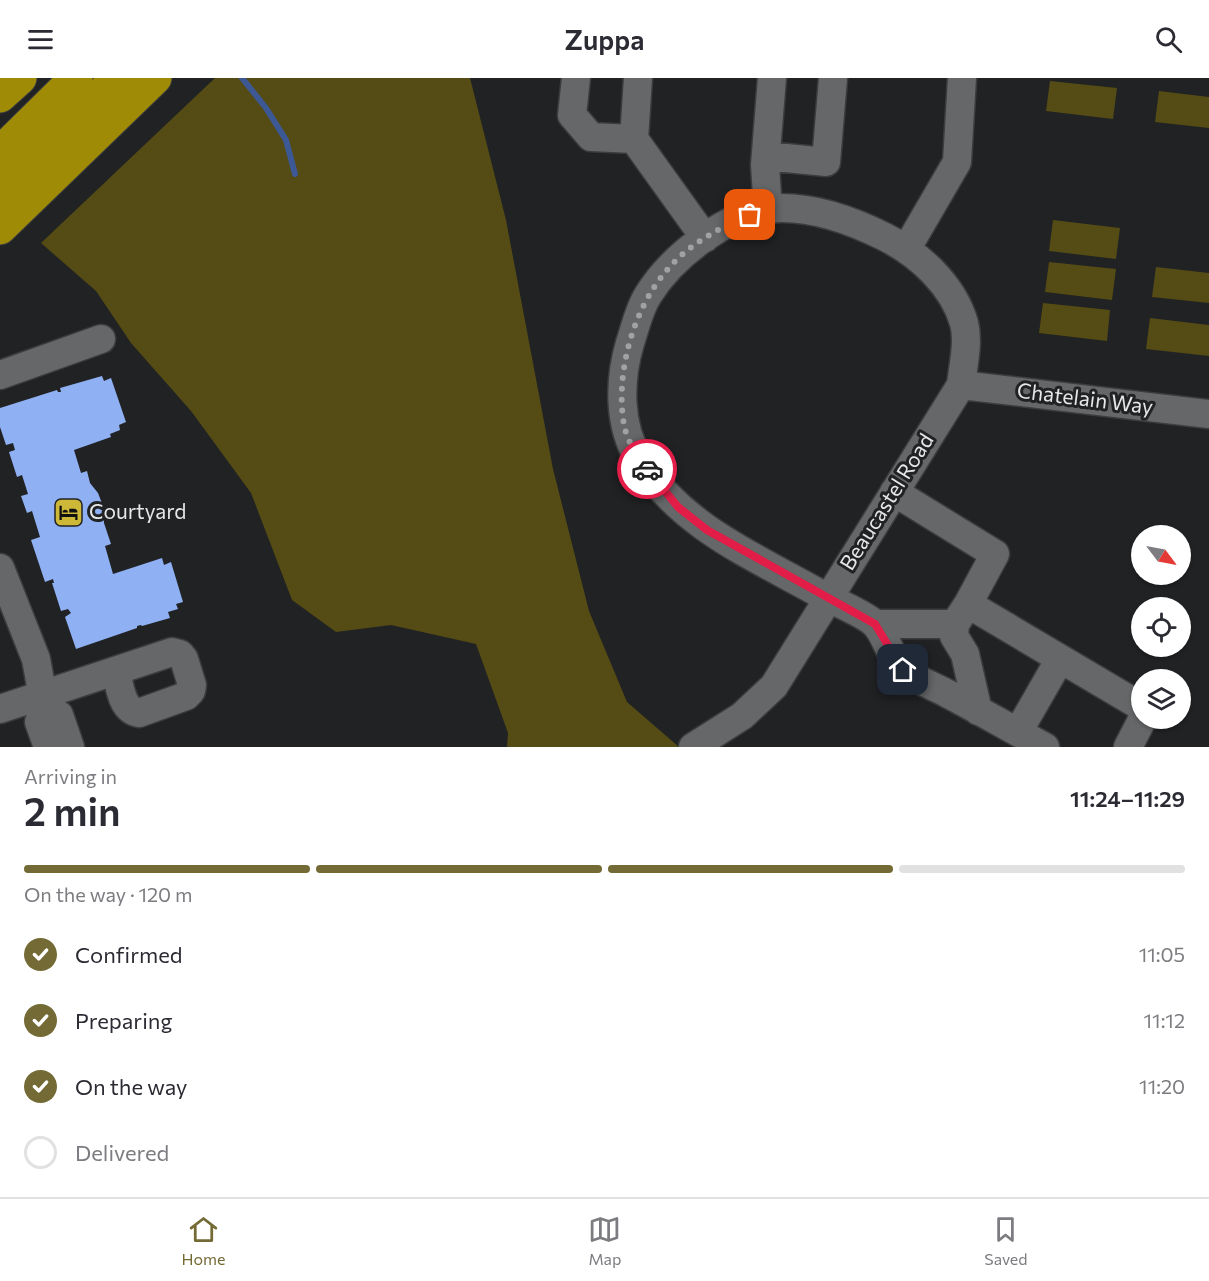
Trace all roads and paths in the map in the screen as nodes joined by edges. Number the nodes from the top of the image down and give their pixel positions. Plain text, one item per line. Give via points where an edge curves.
1 (20, 78) edge
2 (76, 78) edge
3 (118, 78) edge
4 (155, 78) edge
5 (576, 78) edge
6 (638, 78) edge
7 (772, 78) edge
8 (833, 78) edge
9 (962, 78) edge
10 (0, 96) edge
11 (634, 139) junction
12 (0, 153) edge
13 (766, 156) junction
14 (0, 193) edge
15 (768, 210) junction
16 (0, 228) edge
17 (705, 238) junction
18 (907, 248) junction
19 (101, 339) dead end
20 (0, 375) edge
21 (961, 385) junction
22 (1209, 414) edge
23 (894, 492) junction
24 (0, 568) edge
25 (828, 598) junction
26 (961, 614) junction
27 (875, 624) junction
28 (1060, 659) junction
29 (116, 671) dead end
30 (1131, 701) edge
31 (44, 702) junction
32 (0, 709) edge
33 (978, 711) junction
34 (1137, 729) edge
35 (1018, 732) junction
36 (48, 747) edge
37 (70, 747) edge
38 (693, 747) edge
39 (1045, 747) edge
40 (1128, 747) edge

1 - 10 highway
2 - 12 highway
3 - 14 highway
4 - 16 highway
5 - 11 street via 572,115 591,137
6 - 11 street
7 - 13 street
8 - 13 street via 826,162
9 - 18 street via 957,162
11 - 17 street
13 - 15 street
15 - 17 street via 720,228
15 - 18 street via 814,210 857,224
17 - 25 street via 689,248 646,297 623,368 624,426 638,457 678,507 707,530
18 - 21 street via 950,293 964,324
19 - 20 street
21 - 22 street, Chatelain Way
21 - 23 street, Beaucastel Road
23 - 25 street, Beaucastel Road
23 - 26 street via 995,554
24 - 31 street via 36,659
25 - 27 street
25 - 38 street, Beaucastel Road via 774,686 742,716
26 - 27 street
26 - 28 street
26 - 33 street via 955,640 965,654
27 - 33 street via 903,670
28 - 30 street
28 - 35 street
29 - 31 street
31 - 32 street
31 - 36 street via 39,722
31 - 37 street via 59,715
33 - 35 street
34 - 40 street
35 - 39 street

